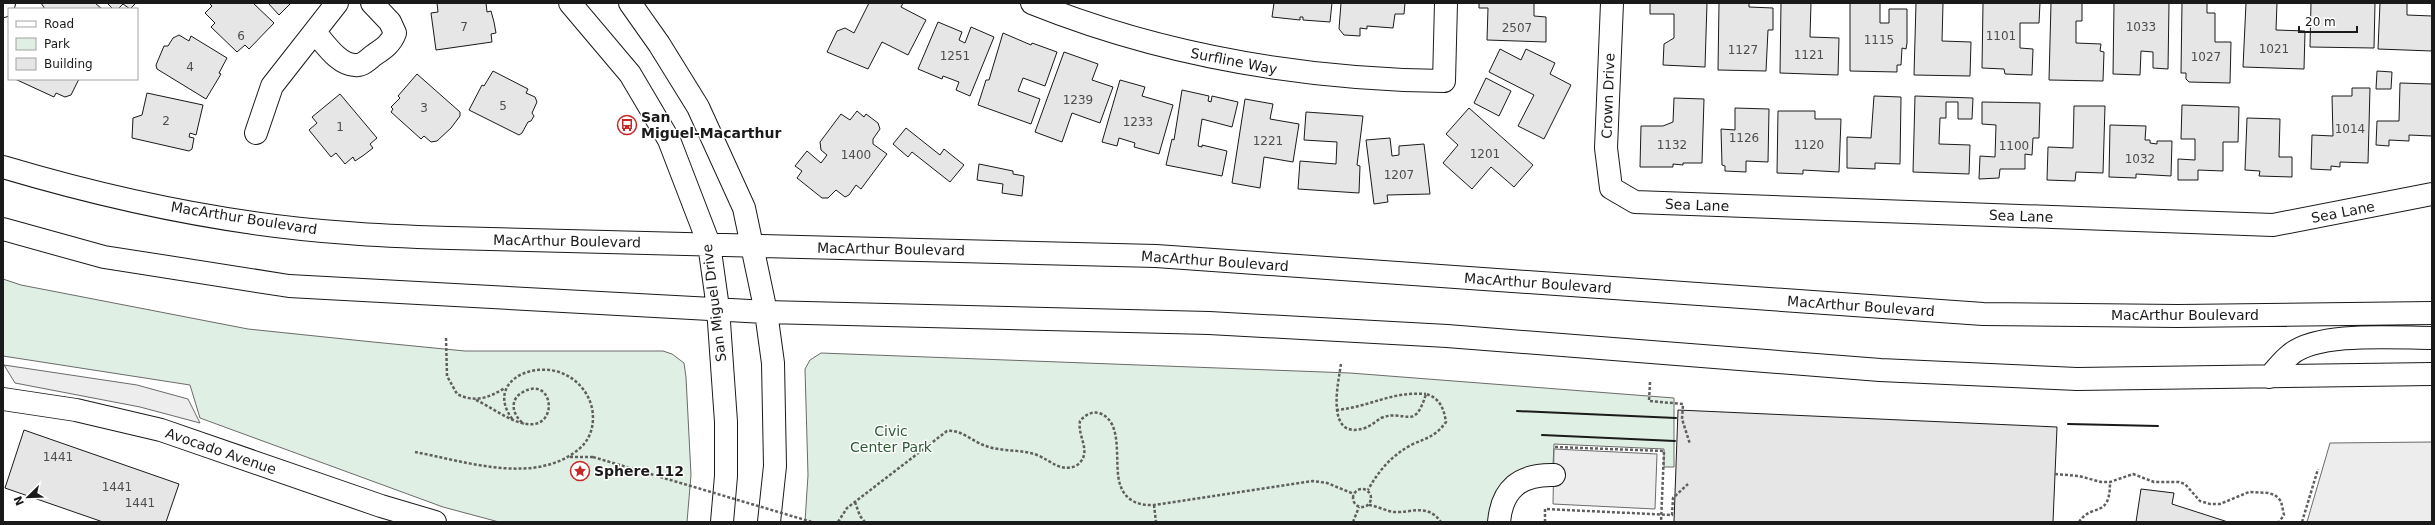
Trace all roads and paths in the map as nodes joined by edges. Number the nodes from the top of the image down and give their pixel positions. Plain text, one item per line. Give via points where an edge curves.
1 (4, 3) edge
2 (337, 3) edge
3 (372, 3) edge
4 (570, 3) edge
5 (630, 3) edge
6 (1032, 3) edge
7 (1446, 3) edge
8 (1612, 3) edge
9 (3, 6) edge
10 (315, 32) junction
11 (256, 133) dead end
12 (3, 167) edge
13 (1611, 188) joint
14 (2432, 194) edge
15 (3, 229) edge
16 (709, 244) junction
17 (752, 247) junction
18 (718, 308) junction
19 (766, 312) junction
20 (2432, 313) edge
21 (446, 338) dead end
22 (2432, 338) edge
23 (1340, 364) dead end
24 (2432, 374) edge
25 (2269, 378) junction
26 (1650, 382) dead end
27 (506, 388) junction
28 (1426, 394) junction
29 (3, 398) edge
30 (476, 400) junction
31 (1336, 410) junction
32 (513, 420) junction
33 (524, 424) junction
34 (1690, 444) dead end
35 (1555, 446) dead end
36 (415, 452) dead end
37 (570, 457) junction
38 (2318, 469) dead end
39 (2056, 474) dead end
40 (1554, 475) dead end
41 (2110, 482) junction
42 (1688, 484) dead end
43 (1368, 490) junction
44 (1354, 494) junction
45 (855, 502) junction
46 (1154, 505) junction
47 (1369, 505) junction
48 (1359, 507) junction
49 (1662, 514) junction
50 (435, 522) edge
51 (722, 522) edge
52 (769, 522) edge
53 (812, 522) edge
54 (838, 522) edge
55 (865, 522) edge
56 (1156, 522) edge
57 (1353, 522) edge
58 (1441, 522) edge
59 (1499, 522) edge
60 (1545, 522) edge
61 (1661, 522) edge
62 (2079, 522) edge
63 (2279, 522) edge
64 (2302, 522) edge

1 - 9 main road
2 - 10 main road
3 - 10 main road via 390,22 395,33 384,48 360,65 349,65 339,58
4 - 16 main road, San Miguel Drive via 630,74 669,140
5 - 17 main road via 698,107 744,208
6 - 7 main road, Surfline Way via 1115,33 1223,60 1332,76 1444,81
8 - 13 main road, Crown Drive via 1606,148
10 - 11 main road via 272,86
12 - 16 main road, MacArthur Boulevard via 146,203 254,222 347,233
13 - 14 main road, Sea Lane via 1635,202 1663,204 2273,225
15 - 18 main road via 104,257 289,286
16 - 17 main road, MacArthur Boulevard
16 - 18 main road, San Miguel Drive
17 - 19 main road
17 - 20 main road, MacArthur Boulevard via 1156,256 1984,314 2178,316
18 - 19 main road
18 - 51 main road, San Miguel Drive via 726,422 726,476
19 - 25 main road via 1209,322 1447,336 1880,370 2076,380
19 - 52 main road via 773,363 775,466
21 - 30 path via 446,376 451,387 457,394
22 - 25 main road via 2351,338 2307,344 2290,354
23 - 31 path
24 - 25 main road
26 - 34 path via 1649,401 1683,404 1682,419
27 - 30 path via 487,398
27 - 32 path via 503,399 505,410
27 - 37 path via 513,380 534,371 557,372 571,378 583,388 590,400 592,430 587,443
28 - 31 path via 1394,394 1366,406
28 - 31 path via 1421,410 1414,416 1382,418 1367,428 1358,430 1344,426
28 - 43 path via 1434,396 1444,409 1446,422 1432,437 1412,445 1387,463 1379,470
29 - 50 main road, Avocado Avenue via 76,410 161,430 381,506
30 - 32 path
32 - 33 path
33 - 33 path via 544,420 550,412 546,394 539,389 529,388 519,394 514,401 513,411 517,419
35 - 49 path via 1664,451
36 - 37 path via 464,463 512,468 533,467
37 - 53 path, bridge via 593,457
38 - 64 path
39 - 41 path
40 - 59 main road via 1531,476 1516,484 1505,496
41 - 62 path via 2110,495 2106,505
41 - 63 path via 2134,474 2154,482 2179,482 2185,484 2200,501 2210,504 2220,504 2248,492 2268,492 2281,501 2284,515
42 - 49 path via 1673,498 1672,515
43 - 44 path via 1361,489
43 - 47 path via 1372,497
44 - 46 path via 1327,483 1313,481
44 - 48 path via 1353,500
45 - 46 path via 938,436 952,430 985,446 1027,453 1059,468 1070,468 1080,463 1085,452 1080,433 1080,420 1097,412 1107,417 1113,426 1118,453 1118,479 1125,494 1137,503
45 - 54 path via 841,514
45 - 55 path
46 - 56 path
47 - 48 path
47 - 58 path via 1393,512 1420,509
48 - 57 path
49 - 60 path via 1545,509
49 - 61 path

